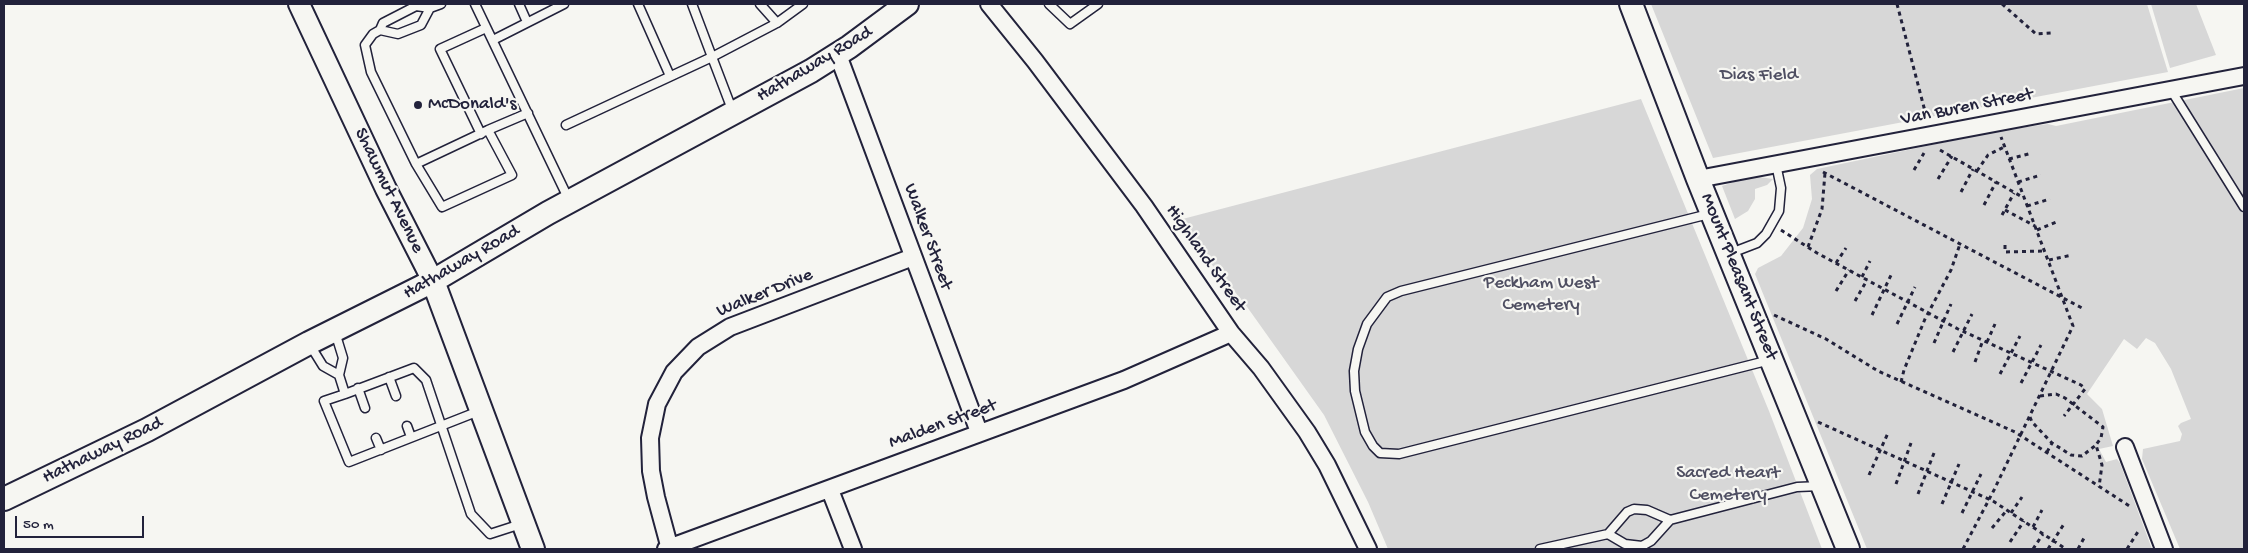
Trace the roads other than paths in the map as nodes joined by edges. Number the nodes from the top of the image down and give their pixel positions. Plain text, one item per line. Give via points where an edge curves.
1 (299, 4) edge
2 (441, 4) edge
3 (475, 4) edge
4 (519, 4) edge
5 (564, 4) edge
6 (638, 4) edge
7 (692, 4) edge
8 (760, 4) edge
9 (802, 4) edge
10 (907, 4) edge
11 (1049, 4) edge
12 (1098, 4) edge
13 (1631, 4) edge
14 (991, 5) edge
15 (430, 8) junction
16 (527, 22) junction
17 (778, 23) junction
18 (486, 28) junction
19 (380, 30) junction
20 (493, 40) junction
21 (838, 55) junction
22 (712, 57) junction
23 (670, 76) junction
24 (2244, 76) edge
25 (2171, 90) junction
26 (528, 113) junction
27 (734, 113) junction
28 (566, 125) dead end
29 (485, 132) junction
30 (416, 164) junction
31 (1776, 164) junction
32 (1698, 179) junction
33 (570, 202) junction
34 (2244, 207) edge
35 (1712, 213) junction
36 (1729, 254) junction
37 (913, 256) junction
38 (432, 281) junction
39 (335, 331) junction
40 (1231, 333) junction
41 (309, 343) junction
42 (1772, 360) junction
43 (339, 375) junction
44 (389, 377) junction
45 (358, 388) junction
46 (345, 394) junction
47 (396, 396) dead end
48 (365, 408) dead end
49 (481, 410) junction
50 (407, 426) dead end
51 (441, 426) junction
52 (979, 432) junction
53 (411, 437) junction
54 (376, 438) dead end
55 (2125, 447) dead end
56 (380, 450) junction
57 (1823, 486) junction
58 (830, 490) junction
59 (4, 499) edge
60 (1670, 520) junction
61 (523, 523) junction
62 (1608, 534) junction
63 (533, 549) edge
64 (669, 549) edge
65 (853, 549) edge
66 (1368, 549) edge
67 (1540, 549) edge
68 (1848, 549) edge
69 (2164, 549) edge

1 - 38 street, Shawmut Avenue
2 - 15 lane
3 - 18 lane
4 - 16 lane
5 - 16 lane
6 - 23 lane
7 - 22 lane
8 - 17 lane
9 - 17 lane
10 - 21 main road, Hathaway Road
11 - 12 lane via 1070,24
13 - 32 main road, Mount Pleasant Street
14 - 40 street, Highland Street via 1166,236
15 - 19 lane via 416,6 383,23
15 - 19 lane via 421,25 398,34
16 - 20 lane
17 - 22 lane
18 - 20 lane
18 - 29 lane via 440,49
19 - 30 lane via 365,45 371,72
20 - 26 lane
21 - 27 main road, Hathaway Road
21 - 37 street, Walker Street
22 - 23 lane
22 - 27 lane
23 - 28 lane
24 - 25 street, Van Buren Street
25 - 31 street, Van Buren Street via 1927,139
25 - 34 lane
26 - 29 lane
26 - 33 lane
27 - 33 main road, Hathaway Road
29 - 30 lane
29 - 30 lane via 512,175 442,208
31 - 32 street, Van Buren Street
31 - 36 lane via 1781,188 1779,211 1766,234 1757,242
32 - 35 main road, Mount Pleasant Street
33 - 38 main road, Hathaway Road
35 - 36 main road, Mount Pleasant Street
35 - 42 lane via 1387,296 1367,324 1354,371 1355,391 1365,432 1380,453 1399,454
36 - 42 main road, Mount Pleasant Street
37 - 52 street, Walker Street
37 - 64 street, Walker Drive via 730,327 698,347 674,372 657,404 650,438 651,471
38 - 39 main road, Hathaway Road
38 - 49 main road, Shawmut Avenue
39 - 41 main road, Hathaway Road
39 - 43 lane via 343,358
40 - 52 street, Malden Street via 1124,380
40 - 66 street, Highland Street via 1307,432
41 - 43 lane via 323,366
41 - 59 main road, Hathaway Road via 147,430
42 - 57 main road, Mount Pleasant Street
43 - 46 lane
44 - 45 lane
44 - 47 lane
44 - 51 lane via 414,368 426,380
45 - 46 lane
45 - 48 lane
46 - 56 lane via 324,401 349,462
49 - 51 lane
49 - 61 main road, Shawmut Avenue
50 - 53 lane
51 - 53 lane
51 - 61 lane via 471,514 490,534
52 - 58 street, Malden Street
53 - 56 lane
54 - 56 lane
55 - 69 street
57 - 60 lane via 1797,487
57 - 68 main road, Mount Pleasant Street
58 - 64 street, Malden Street
58 - 65 street
60 - 62 lane via 1647,510 1634,509 1627,512
60 - 62 lane via 1642,546 1625,544
61 - 63 main road, Shawmut Avenue
62 - 67 lane

